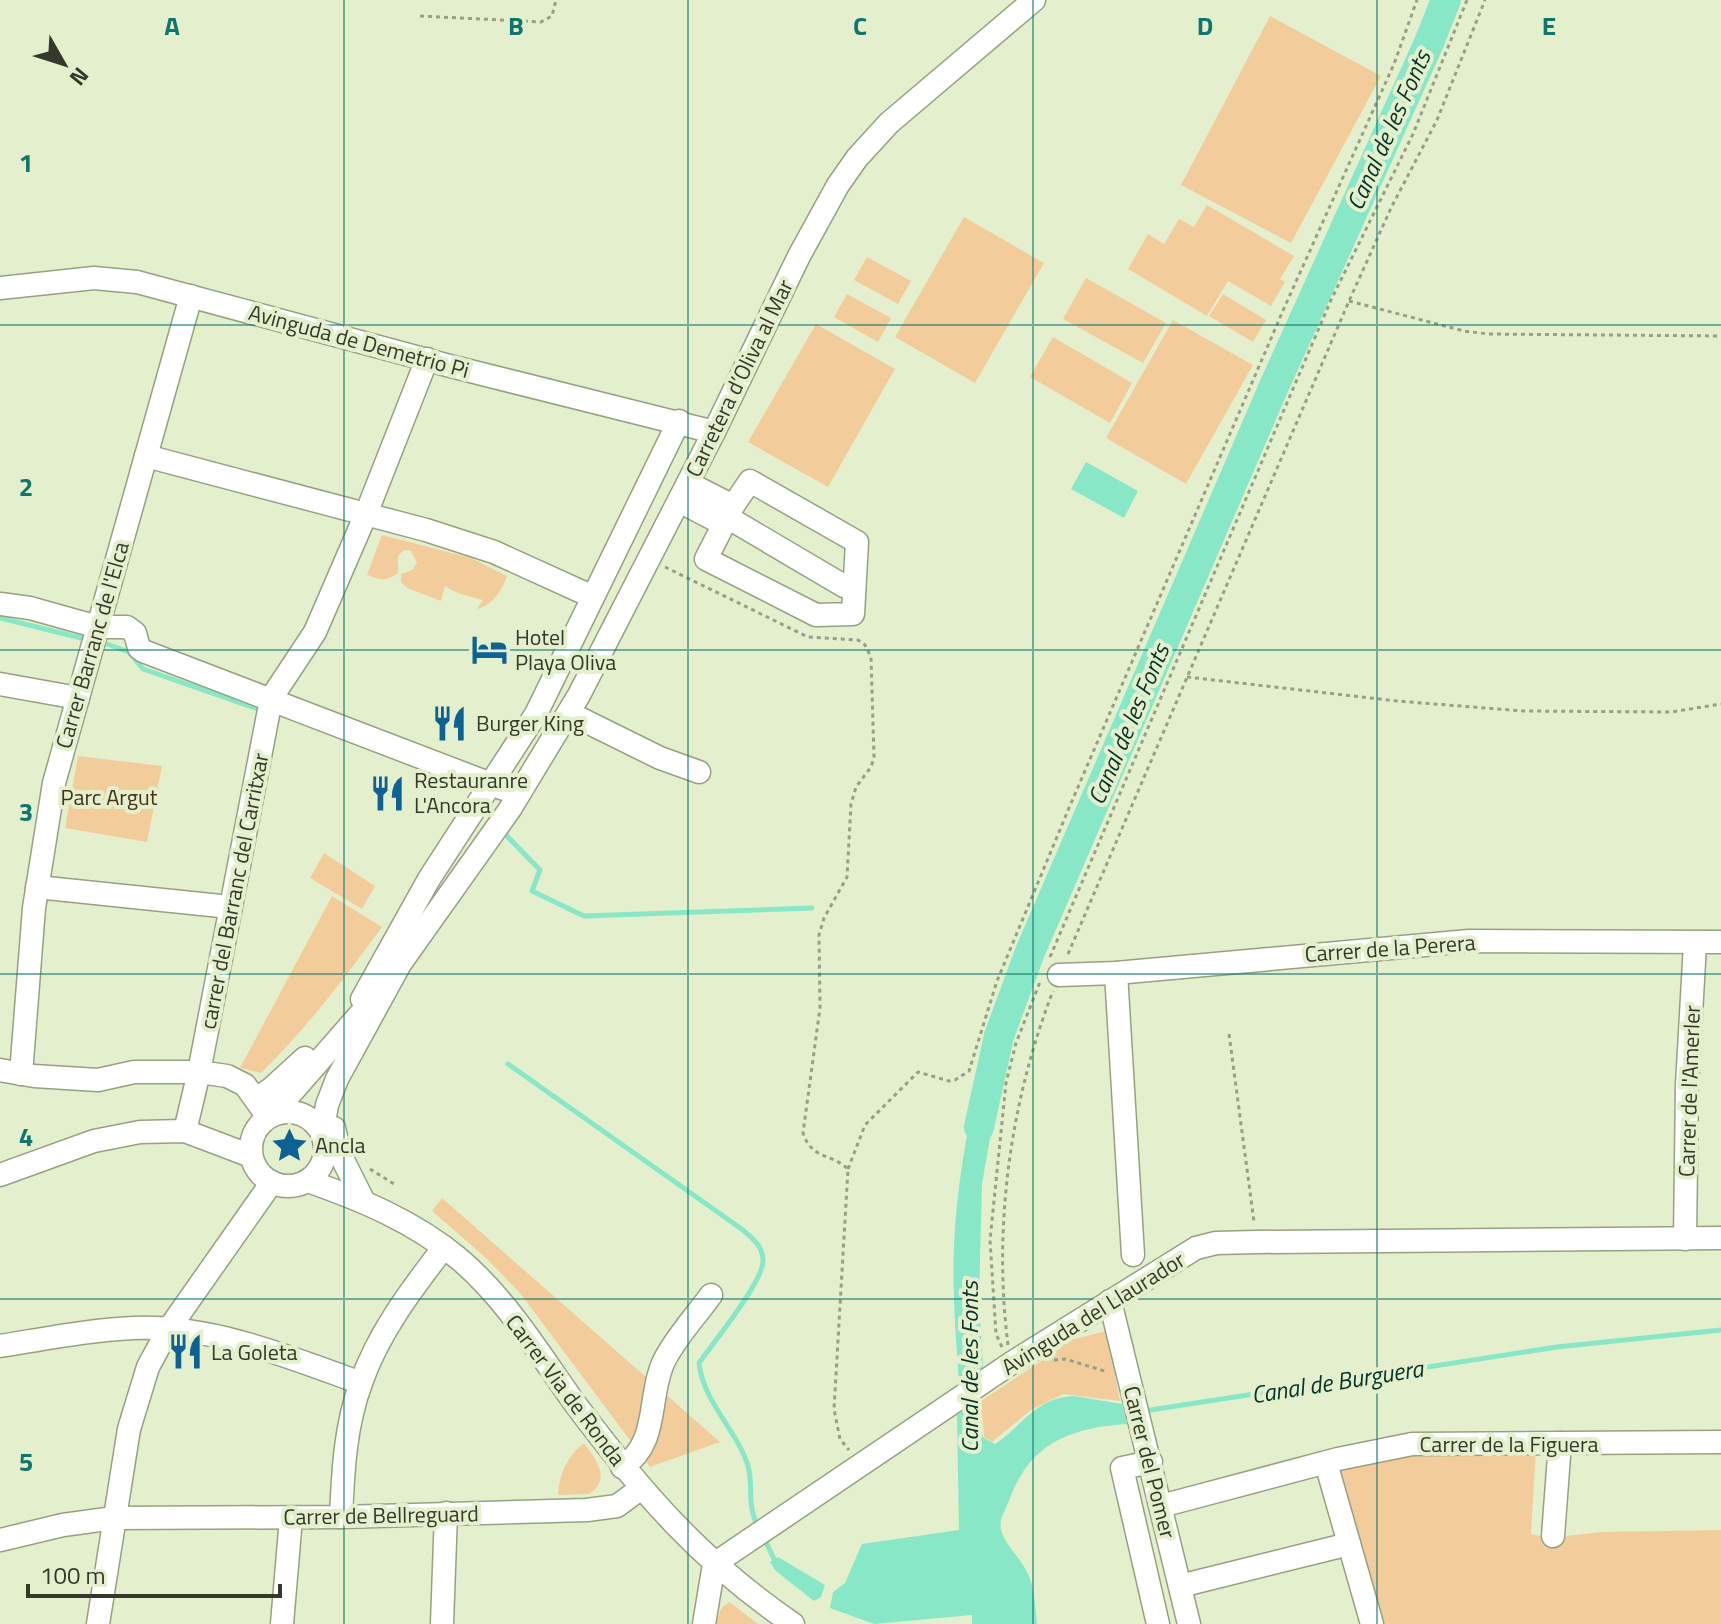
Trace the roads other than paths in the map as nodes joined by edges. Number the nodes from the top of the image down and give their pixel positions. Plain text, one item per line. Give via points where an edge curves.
1 (1034, 0) edge
2 (0, 288) edge
3 (191, 296) junction
4 (427, 359) junction
5 (679, 421) junction
6 (714, 432) junction
7 (146, 456) junction
8 (684, 492) junction
9 (366, 514) junction
10 (728, 516) junction
11 (854, 589) junction
12 (593, 597) junction
13 (0, 604) edge
14 (98, 627) junction
15 (0, 684) edge
16 (78, 698) junction
17 (271, 704) junction
18 (536, 714) junction
19 (566, 719) junction
20 (699, 772) dead end
21 (491, 783) junction
22 (514, 802) junction
23 (37, 887) junction
24 (230, 907) junction
25 (1721, 942) edge
26 (1695, 944) junction
27 (396, 969) junction
28 (1116, 973) junction
29 (1059, 975) road end
30 (362, 999) junction
31 (365, 1030) junction
32 (10, 1072) edge
33 (199, 1072) junction
34 (269, 1114) junction
35 (191, 1134) junction
36 (324, 1144) junction
37 (251, 1156) junction
38 (0, 1175) edge
39 (308, 1181) junction
40 (272, 1182) junction
41 (363, 1200) junction
42 (1721, 1238) edge
43 (1685, 1239) junction
44 (444, 1247) junction
45 (1133, 1255) dead end
46 (711, 1295) dead end
47 (1110, 1301) junction
48 (168, 1330) junction
49 (0, 1346) edge
50 (361, 1383) junction
51 (1721, 1442) edge
52 (1560, 1443) junction
53 (1151, 1462) junction
54 (1326, 1463) junction
55 (622, 1467) junction
56 (640, 1489) junction
57 (1161, 1506) junction
58 (446, 1513) junction
59 (341, 1517) junction
60 (114, 1518) junction
61 (291, 1518) junction
62 (1553, 1536) dead end
63 (0, 1540) edge
64 (1349, 1544) junction
65 (714, 1564) junction
66 (1180, 1586) junction
67 (754, 1598) junction
68 (98, 1624) edge
69 (282, 1624) edge
70 (442, 1624) edge
71 (704, 1624) edge
72 (769, 1624) edge
73 (793, 1624) edge
74 (1158, 1624) edge
75 (1189, 1624) edge
76 (1372, 1624) edge

1 - 6 street, Carretera d’Oliva al Mar via 915,99 857,158 805,244
2 - 3 street, Avinguda de Demetrio Pi via 94,278
3 - 4 street, Avinguda de Demetrio Pi
3 - 7 street, Carrer Barranc de l'Elca
4 - 5 street, Avinguda de Demetrio Pi
4 - 9 street
5 - 6 street, Avinguda de Demetrio Pi
5 - 12 street
6 - 8 street, Carretera d’Oliva al Mar
7 - 9 street
7 - 14 street, Carrer Barranc de l'Elca
8 - 10 street
8 - 19 street, Carretera d’Oliva al Mar
9 - 12 street via 494,552
9 - 17 street via 315,632
10 - 11 street
10 - 11 street via 750,481 857,542
10 - 11 street via 706,559 816,615 853,614
12 - 18 street
13 - 14 street
14 - 16 street, Carrer Barranc de l'Elca
14 - 17 street via 127,627 143,651
15 - 16 street
16 - 23 street, Carrer Barranc de l'Elca via 54,783
17 - 21 street
17 - 24 street, carrer del Barranc del Carritxar
18 - 19 street
18 - 21 street
19 - 20 street
19 - 22 street, Carretera d’Oliva al Mar
21 - 22 street
21 - 30 street via 429,879
22 - 27 street, Carretera d’Oliva al Mar
23 - 24 street
23 - 32 street, Carrer Barranc de l'Elca
24 - 33 street, carrer del Barranc del Carritxar
25 - 26 street, Carrer de la Perera
26 - 28 street, Carrer de la Perera via 1469,941
26 - 43 street, Carrer de l'Amerler
27 - 30 street
27 - 31 street
27 - 34 street via 336,1044
28 - 29 street, Carrer de la Perera
28 - 45 street
30 - 34 street via 291,1072
31 - 34 street via 323,1081
31 - 36 street via 332,1092
31 - 41 street via 333,1122 340,1154
32 - 33 street via 98,1080 134,1072
33 - 34 street via 235,1078
33 - 35 street, carrer del Barranc del Carritxar
34 - 35 street
34 - 36 street via 309,1118
34 - 37 street via 252,1142
35 - 37 street
35 - 38 street via 106,1138
36 - 39 street via 322,1165
36 - 41 street, Carrer Via de Ronda
37 - 40 street via 262,1176
39 - 40 street via 290,1186
39 - 41 street, Carrer Via de Ronda
40 - 48 street
41 - 44 street, Carrer Via de Ronda
42 - 43 street, Avinguda del Llaurador
43 - 47 street, Avinguda del Llaurador via 1216,1243 1196,1248
44 - 50 street via 393,1319
44 - 55 street, Carrer Via de Ronda via 492,1292
46 - 55 street via 664,1363 647,1437
47 - 53 street, Carrer del Pomer
47 - 65 street, Avinguda del Llaurador
48 - 49 street via 132,1328
48 - 50 street via 216,1337
48 - 60 street via 148,1367 134,1411
50 - 59 street via 347,1437
51 - 52 street, Carrer de la Figuera
52 - 54 street, Carrer de la Figuera via 1422,1443
52 - 62 street
53 - 57 street, Carrer del Pomer
53 - 74 street via 1122,1468
54 - 57 street, Carrer de la Figuera
54 - 64 street
55 - 56 street, Carrer Via de Ronda
56 - 58 street, Carrer de Bellreguard via 611,1508
56 - 65 street, Carrer Via de Ronda
57 - 66 street, Carrer del Pomer
58 - 59 street, Carrer de Bellreguard
58 - 70 street
59 - 61 street, Carrer de Bellreguard
60 - 61 street, Carrer de Bellreguard
60 - 63 street, Carrer de Bellreguard
60 - 68 street
61 - 69 street
64 - 66 street
64 - 76 street
65 - 67 street, Carrer Via de Ronda
65 - 71 street
66 - 75 street, Carrer del Pomer
67 - 72 street
67 - 73 street

